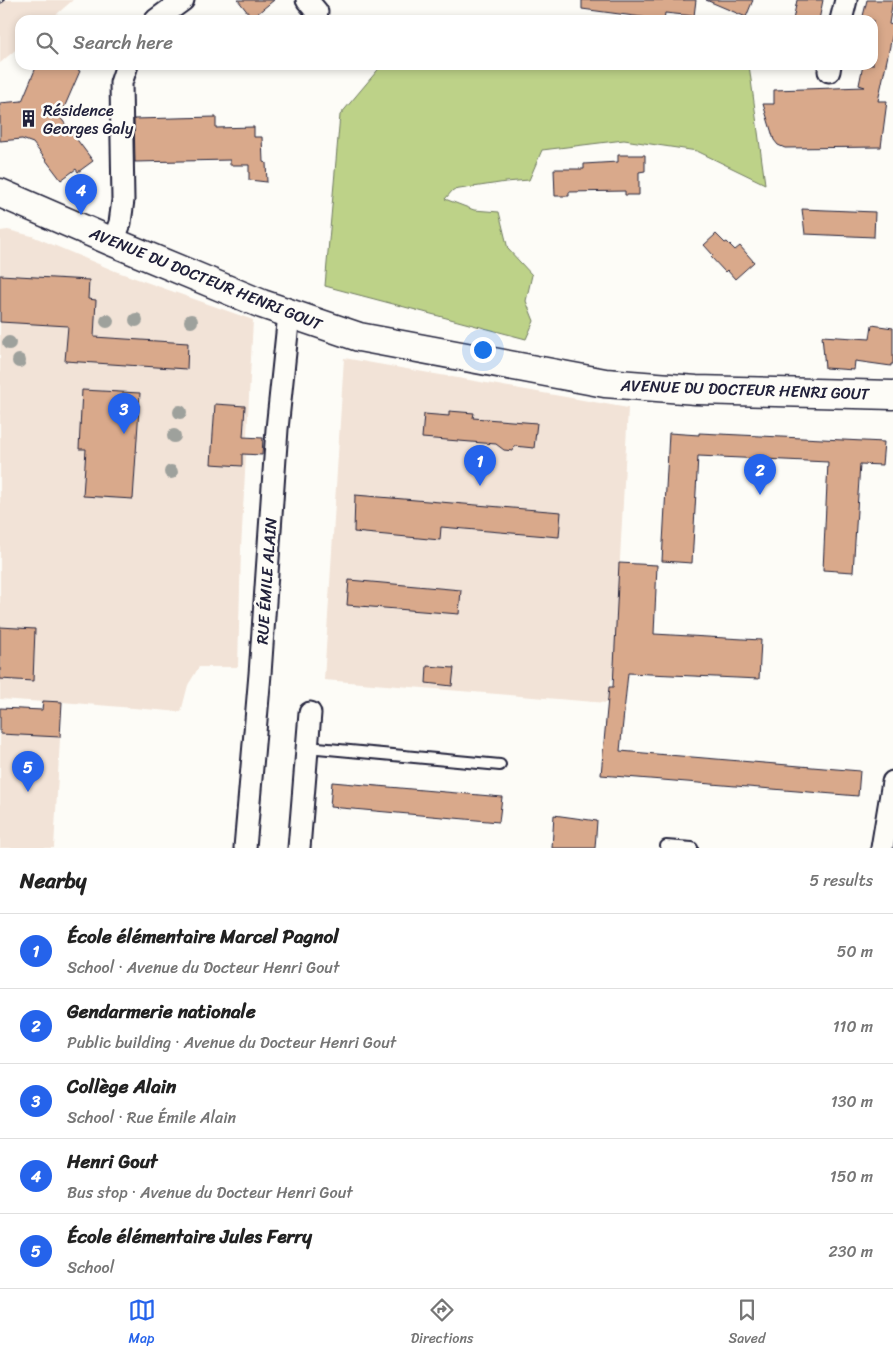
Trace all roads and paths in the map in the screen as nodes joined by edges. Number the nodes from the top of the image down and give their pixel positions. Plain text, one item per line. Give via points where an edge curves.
1 (183, 0) edge
2 (846, 0) edge
3 (163, 15) edge
4 (842, 15) edge
5 (125, 70) edge
6 (0, 193) edge
7 (113, 242) junction
8 (289, 314) junction
9 (893, 395) edge
10 (310, 712) dead end
11 (307, 746) junction
12 (500, 765) dead end
13 (893, 782) edge
14 (666, 846) dead end
15 (245, 848) edge
16 (299, 848) edge
17 (692, 848) edge
18 (882, 848) edge

1 - 3 street
2 - 4 street
5 - 7 street via 121,83 123,200
6 - 7 main road, AVENUE DU DOCTEUR HENRI GOUT
7 - 8 main road, AVENUE DU DOCTEUR HENRI GOUT
8 - 9 main road, AVENUE DU DOCTEUR HENRI GOUT via 359,337 605,383 696,390
8 - 15 street, RUE ÉMILE ALAIN via 275,448
10 - 11 street
11 - 12 lane
11 - 16 street
13 - 18 street
14 - 17 lane

